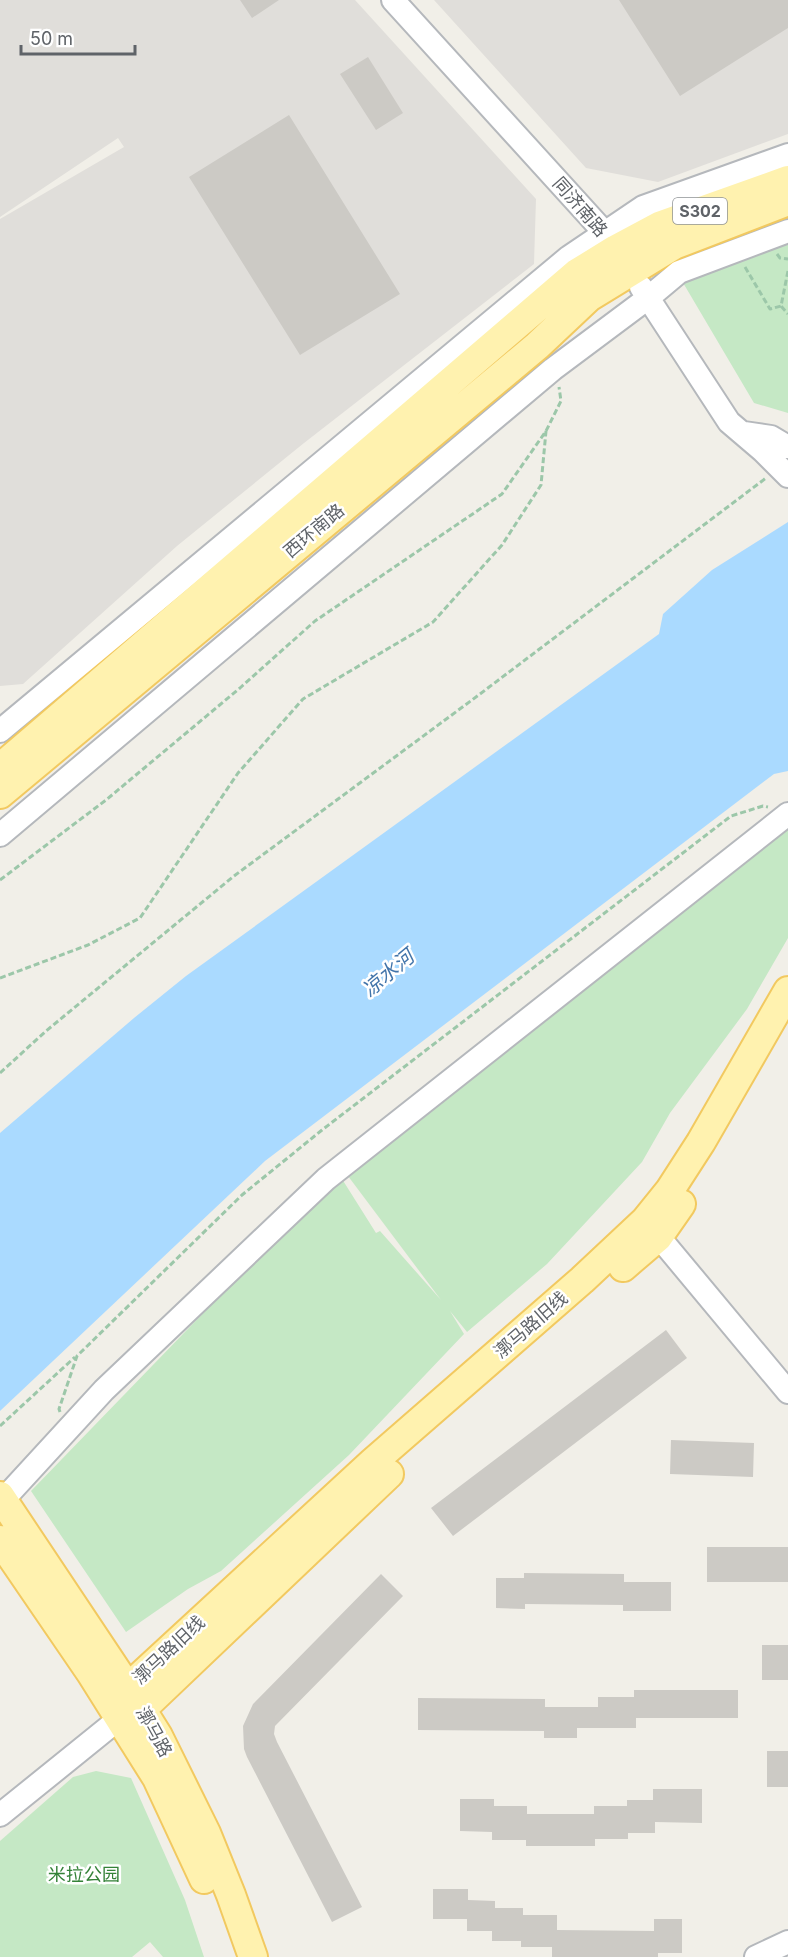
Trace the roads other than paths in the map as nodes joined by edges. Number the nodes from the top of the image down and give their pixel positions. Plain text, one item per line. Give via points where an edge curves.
1 (393, 0) edge
2 (788, 155) edge
3 (788, 180) edge
4 (788, 201) edge
5 (788, 231) edge
6 (617, 251) junction
7 (648, 298) junction
8 (786, 456) edge
9 (220, 579) junction
10 (151, 606) junction
11 (0, 731) edge
12 (0, 768) edge
13 (0, 794) edge
14 (780, 811) edge
15 (0, 835) edge
16 (788, 991) edge
17 (788, 1029) edge
18 (651, 1229) junction
19 (788, 1392) edge
20 (1, 1498) edge
21 (0, 1540) edge
22 (130, 1705) junction
23 (0, 1815) edge
24 (788, 1942) edge
25 (233, 1957) edge
26 (253, 1957) edge
27 (756, 1957) edge

1 - 6 street, 同济南路
2 - 6 street via 643,207
3 - 6 main road, S302 via 658,226
4 - 6 main road, S302 via 674,245
5 - 7 street via 679,272
6 - 7 street, 同济南路
6 - 9 main road, 西环南路 via 577,273
6 - 10 street via 568,257
6 - 13 main road, 西环南路 via 589,297 537,346
7 - 8 street, 同济南路 via 729,422 742,433 771,437
7 - 15 street via 553,369
9 - 10 street
9 - 12 main road, 西环南路
10 - 11 street
14 - 20 street via 326,1179 104,1390
16 - 18 main road, 漷马路旧线
17 - 18 main road, 漷马路旧线 via 693,1188
18 - 19 street
18 - 22 main road, 漷马路旧线 via 582,1280 373,1462
20 - 22 main road, 漷马路
21 - 22 main road, 漷马路
22 - 23 street
22 - 25 main road, 漷马路 via 213,1899
22 - 26 main road, 漷马路 via 177,1774 206,1833
24 - 27 street

